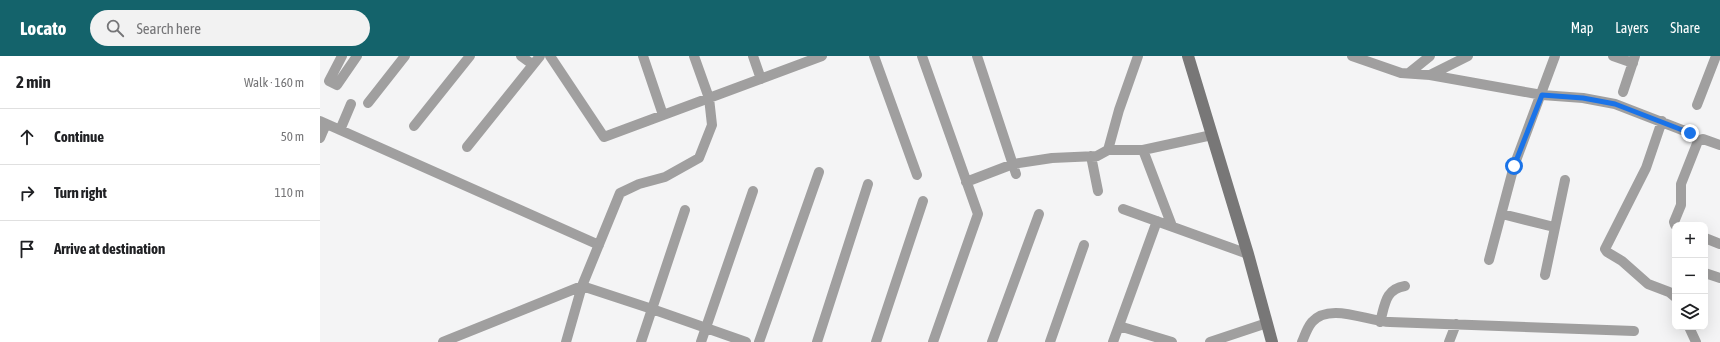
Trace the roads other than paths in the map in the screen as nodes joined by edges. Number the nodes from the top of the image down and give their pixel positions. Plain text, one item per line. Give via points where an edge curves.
1 (358, 56) edge
2 (405, 56) edge
3 (470, 56) edge
4 (521, 56) edge
5 (540, 56) edge
6 (550, 56) edge
7 (643, 56) edge
8 (694, 56) edge
9 (753, 56) edge
10 (874, 56) edge
11 (922, 56) edge
12 (977, 56) edge
13 (1138, 56) edge
14 (1188, 56) edge
15 (1352, 56) edge
16 (1430, 56) edge
17 (1468, 56) edge
18 (1556, 56) edge
19 (1613, 56) edge
20 (1716, 56) edge
21 (340, 57) edge
22 (817, 57) edge
23 (1634, 60) edge
24 (532, 64) junction
25 (1409, 73) junction
26 (1430, 75) junction
27 (761, 79) junction
28 (1623, 92) dead end
29 (1542, 95) junction
30 (709, 98) junction
31 (368, 103) dead end
32 (351, 104) dead end
33 (1697, 105) dead end
34 (663, 115) junction
35 (1662, 121) junction
36 (323, 122) edge
37 (414, 126) dead end
38 (340, 130) junction
39 (1690, 133) dead end
40 (1212, 135) junction
41 (320, 138) edge
42 (1720, 145) edge
43 (467, 147) dead end
44 (1108, 150) junction
45 (1143, 150) junction
46 (1091, 156) junction
47 (1014, 169) junction
48 (819, 172) dead end
49 (917, 176) dead end
50 (1565, 180) dead end
51 (966, 182) junction
52 (868, 184) dead end
53 (753, 191) dead end
54 (1098, 191) dead end
55 (923, 201) dead end
56 (1123, 209) dead end
57 (685, 210) dead end
58 (1039, 214) dead end
59 (1502, 214) junction
60 (1156, 221) junction
61 (1674, 222) edge
62 (1172, 226) junction
63 (1554, 227) junction
64 (1708, 239) edge
65 (1720, 244) edge
66 (599, 245) junction
67 (1084, 245) dead end
68 (1248, 254) junction
69 (1489, 260) dead end
70 (1708, 274) edge
71 (1545, 275) dead end
72 (1720, 278) edge
73 (582, 286) junction
74 (1405, 286) dead end
75 (1672, 294) edge
76 (652, 309) junction
77 (1380, 322) junction
78 (1267, 323) junction
79 (1456, 324) junction
80 (1119, 326) junction
81 (706, 328) junction
82 (1690, 330) edge
83 (1634, 332) dead end
84 (443, 342) edge
85 (566, 342) edge
86 (641, 342) edge
87 (701, 342) edge
88 (746, 342) edge
89 (759, 342) edge
90 (817, 342) edge
91 (876, 342) edge
92 (933, 342) edge
93 (992, 342) edge
94 (1050, 342) edge
95 (1114, 342) edge
96 (1172, 342) edge
97 (1210, 342) edge
98 (1272, 342) edge
99 (1302, 342) edge
100 (1449, 342) edge
101 (1696, 342) edge

1 - 21 street via 337,85 329,81
2 - 31 street
3 - 37 street
4 - 24 street
5 - 24 street
6 - 34 street via 604,138
7 - 34 street
8 - 30 street
9 - 27 street
10 - 49 street
11 - 51 street
12 - 47 street
13 - 44 street
14 - 40 street
15 - 25 street via 1391,70
16 - 25 street
17 - 26 street
18 - 29 street
19 - 23 street
20 - 33 street
22 - 27 street
23 - 28 street
24 - 43 street
25 - 26 street
26 - 29 street
27 - 30 street
29 - 35 street via 1583,98 1615,104
29 - 59 street via 1514,166
30 - 34 street
30 - 66 street via 712,125 699,158 665,177 639,184 620,193
32 - 38 street
35 - 39 street
35 - 75 street via 1646,168 1606,249 1648,284
36 - 38 street
36 - 41 street
38 - 66 street
40 - 45 street
40 - 68 street
42 - 61 street via 1703,139 1698,141 1681,184 1681,205
44 - 45 street
44 - 46 street
45 - 62 street
46 - 47 street via 1052,158
46 - 54 street
47 - 51 street
48 - 89 street
50 - 63 street
51 - 92 street via 978,214
52 - 90 street
53 - 81 street
55 - 91 street
56 - 60 street
57 - 76 street
58 - 93 street
59 - 63 street
59 - 69 street
60 - 62 street
60 - 80 street
62 - 68 street
63 - 71 street
64 - 65 street
66 - 73 street
67 - 94 street
68 - 78 street
70 - 72 street
73 - 76 street
73 - 84 street
73 - 85 street
74 - 77 street via 1391,291
76 - 81 street
76 - 86 street
77 - 79 street
77 - 99 street via 1346,313 1322,314 1312,321
78 - 97 street
78 - 98 street
79 - 83 street
79 - 100 street
80 - 95 street
80 - 96 street
81 - 87 street
81 - 88 street
82 - 101 street

